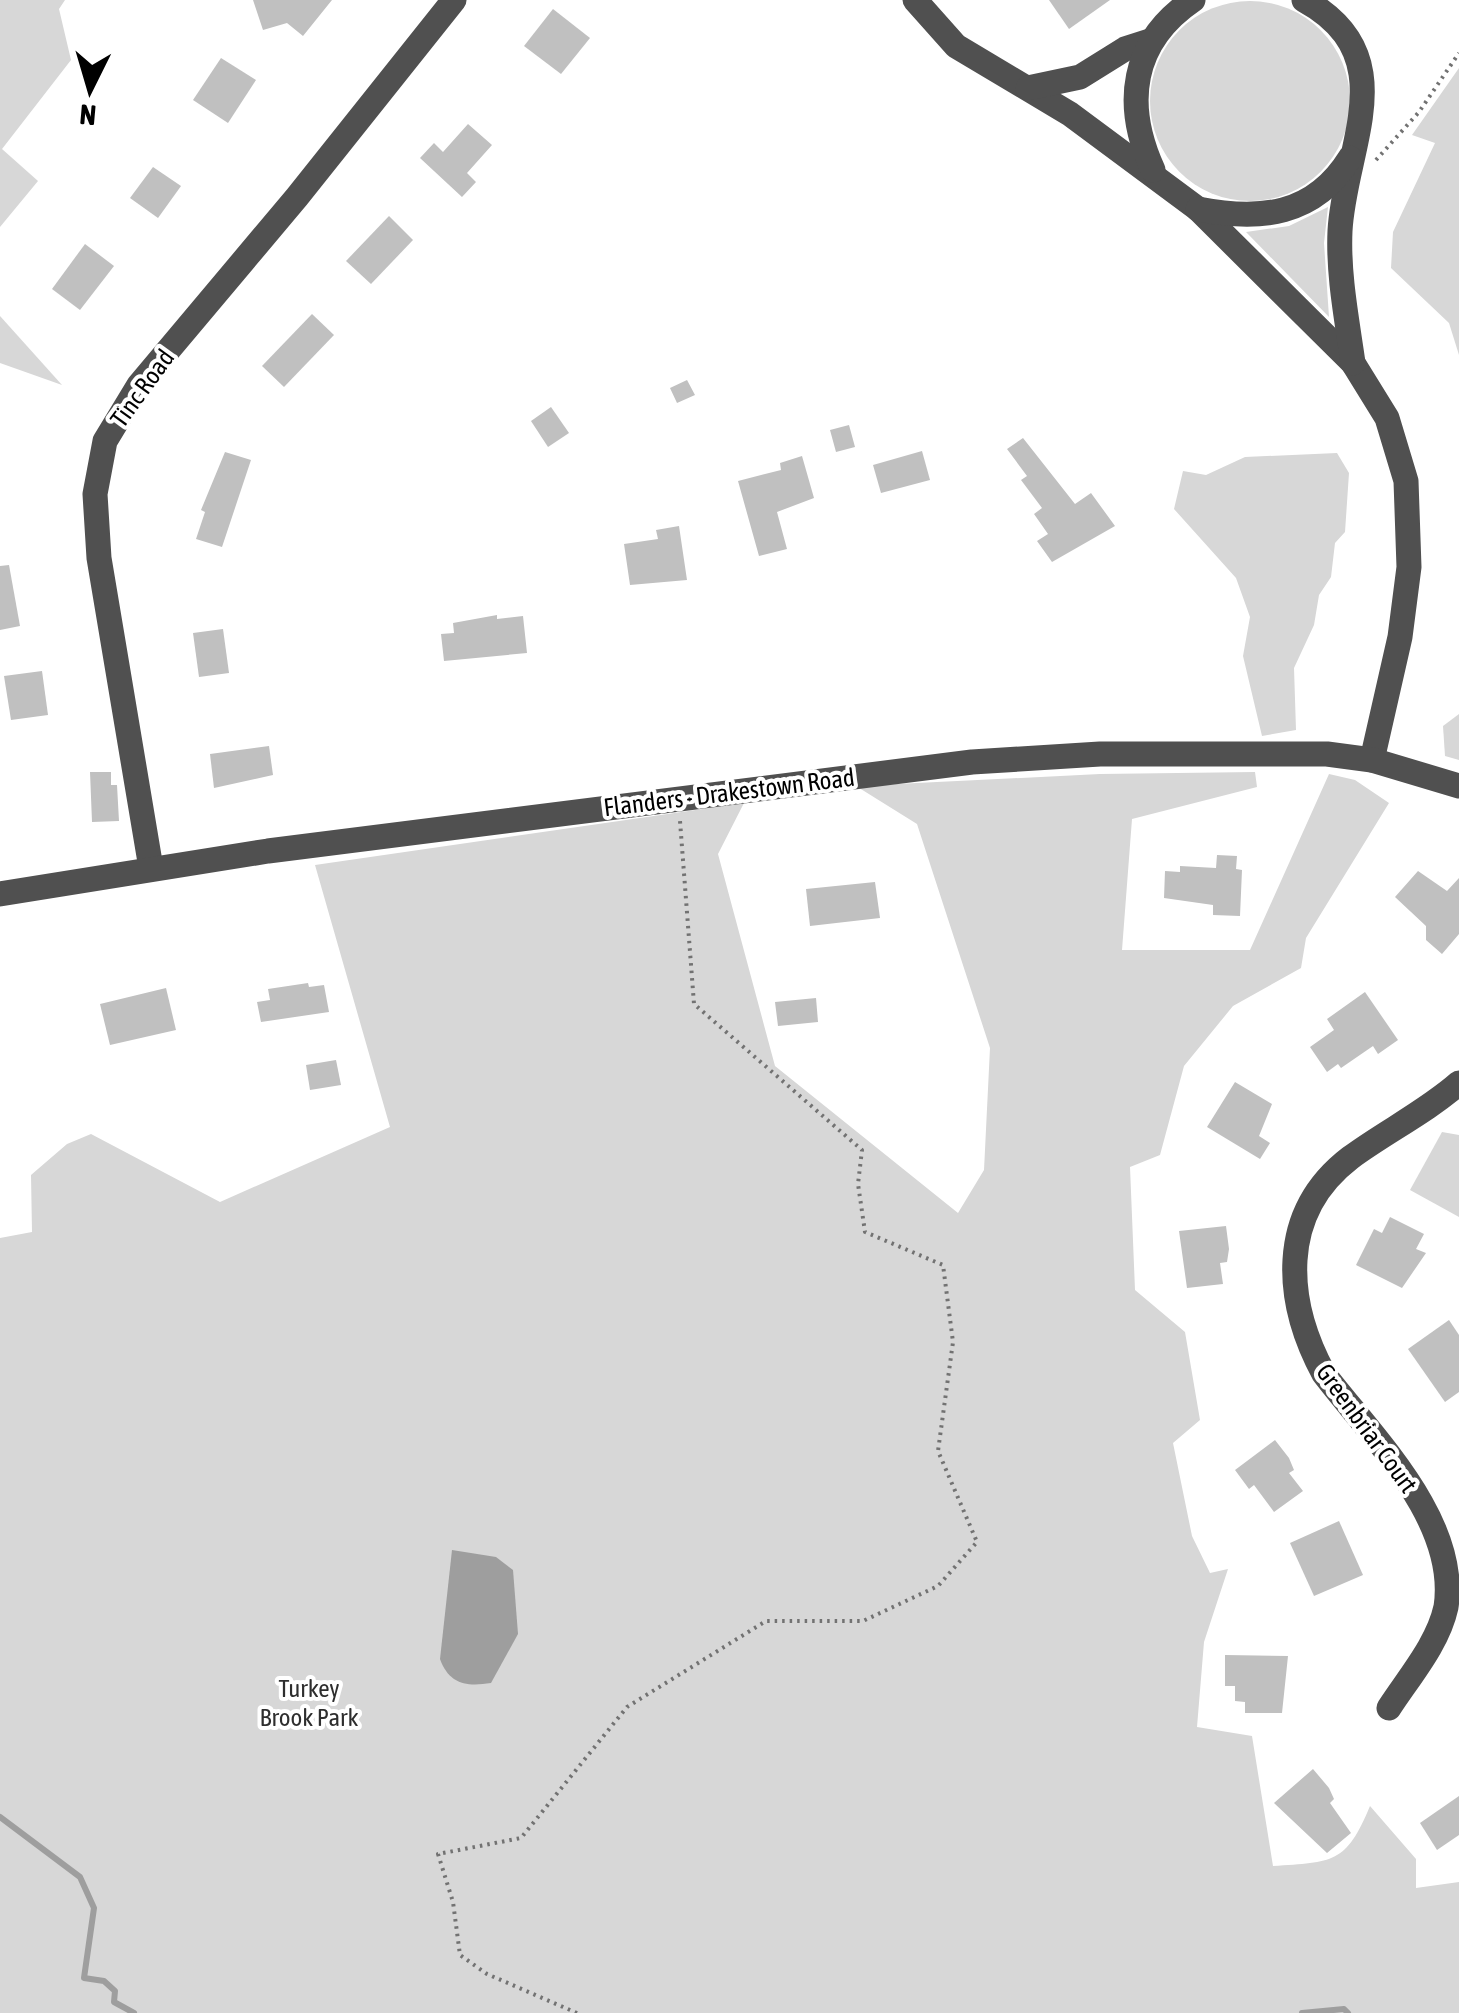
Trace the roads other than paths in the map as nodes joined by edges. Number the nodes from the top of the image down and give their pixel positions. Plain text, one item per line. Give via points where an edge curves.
1 (454, 0) edge
2 (915, 0) edge
3 (1193, 0) edge
4 (1304, 0) edge
5 (1150, 40) junction
6 (1028, 88) junction
7 (1353, 154) junction
8 (1154, 172) junction
9 (1198, 210) junction
10 (1353, 363) junction
11 (1372, 760) junction
12 (1459, 786) edge
13 (152, 868) junction
14 (0, 894) edge
15 (1459, 1084) edge
16 (1390, 1708) dead end

1 - 13 street, Tinc Road via 140,385 106,442 95,494 99,558
2 - 6 street via 956,46
3 - 5 street
4 - 7 street via 1338,28 1360,69 1364,111
5 - 6 street via 1080,77
5 - 8 street via 1138,65 1134,106
6 - 8 street
7 - 9 street via 1320,193 1281,213 1239,217
7 - 10 street via 1340,259
8 - 9 street
9 - 10 street
10 - 11 street via 1396,439 1409,502 1404,614
11 - 12 street, Flanders - Drakestown Road
11 - 13 street, Flanders - Drakestown Road via 1297,753 1046,756
13 - 14 street, Flanders - Drakestown Road
15 - 16 street, Greenbriar Court via 1333,1173 1310,1206 1295,1258 1295,1303 1312,1351 1430,1513 1448,1567 1446,1609

